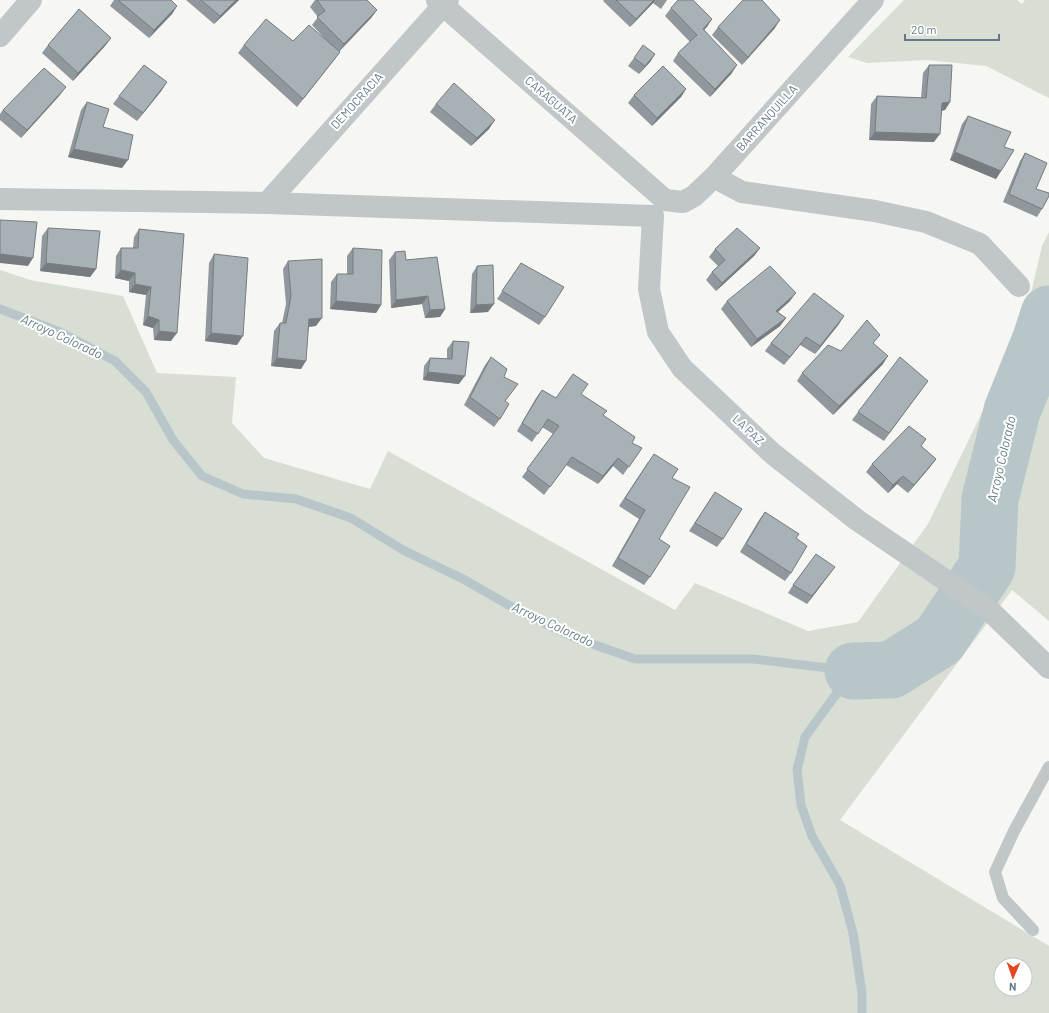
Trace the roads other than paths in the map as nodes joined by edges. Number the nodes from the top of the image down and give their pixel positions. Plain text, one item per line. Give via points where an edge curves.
1 (32, 0) edge
2 (873, 0) edge
3 (443, 2) edge
4 (0, 36) edge
5 (714, 177) junction
6 (0, 199) edge
7 (267, 203) junction
8 (659, 208) junction
9 (1019, 286) dead end
10 (1049, 668) edge
11 (1049, 767) edge
12 (1033, 930) dead end

1 - 4 street
2 - 5 street, BARRANQUILLA
3 - 7 street, DEMOCRACIA
3 - 8 street, CARAGUATA
5 - 8 street, BARRANQUILLA via 694,196 683,202
5 - 9 street via 742,192 875,210 926,222 980,244
6 - 7 street, BARRANQUILLA
7 - 8 street, BARRANQUILLA
8 - 10 street, LA PAZ via 650,289 658,332 682,368 773,454 857,520 988,609
11 - 12 lane via 995,872 1003,898

